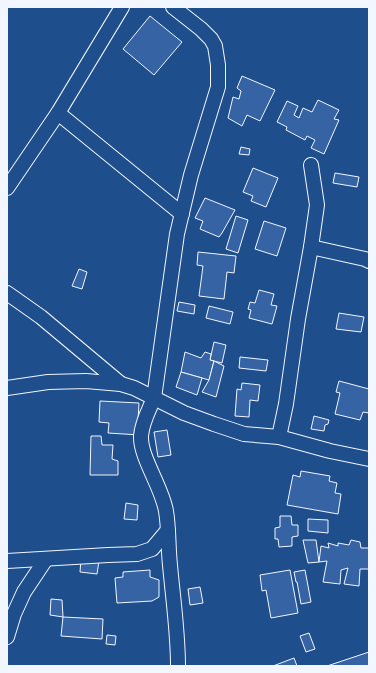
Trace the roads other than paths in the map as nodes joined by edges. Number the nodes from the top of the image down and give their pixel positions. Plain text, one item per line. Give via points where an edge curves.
1 (122, 7) edge
2 (173, 7) edge
3 (58, 113) junction
4 (311, 165) dead end
5 (7, 188) edge
6 (182, 214) junction
7 (311, 247) junction
8 (369, 261) edge
9 (7, 293) edge
10 (121, 384) junction
11 (7, 388) edge
12 (154, 398) junction
13 (279, 437) junction
14 (369, 459) edge
15 (168, 530) junction
16 (46, 558) junction
17 (7, 561) edge
18 (7, 637) edge
19 (178, 666) edge

1 - 3 street
2 - 6 street via 211,39 215,46 218,65 218,87
3 - 5 street
3 - 6 street
4 - 7 street via 317,206
6 - 12 street
7 - 8 street
7 - 13 street
9 - 10 street
10 - 11 street via 86,381 48,382
10 - 12 street
12 - 13 street via 184,413 244,434
12 - 15 street via 144,420 141,436 143,452 166,509
13 - 14 street
15 - 16 street via 152,549 137,554
15 - 19 street
16 - 17 street
16 - 18 street via 24,592

